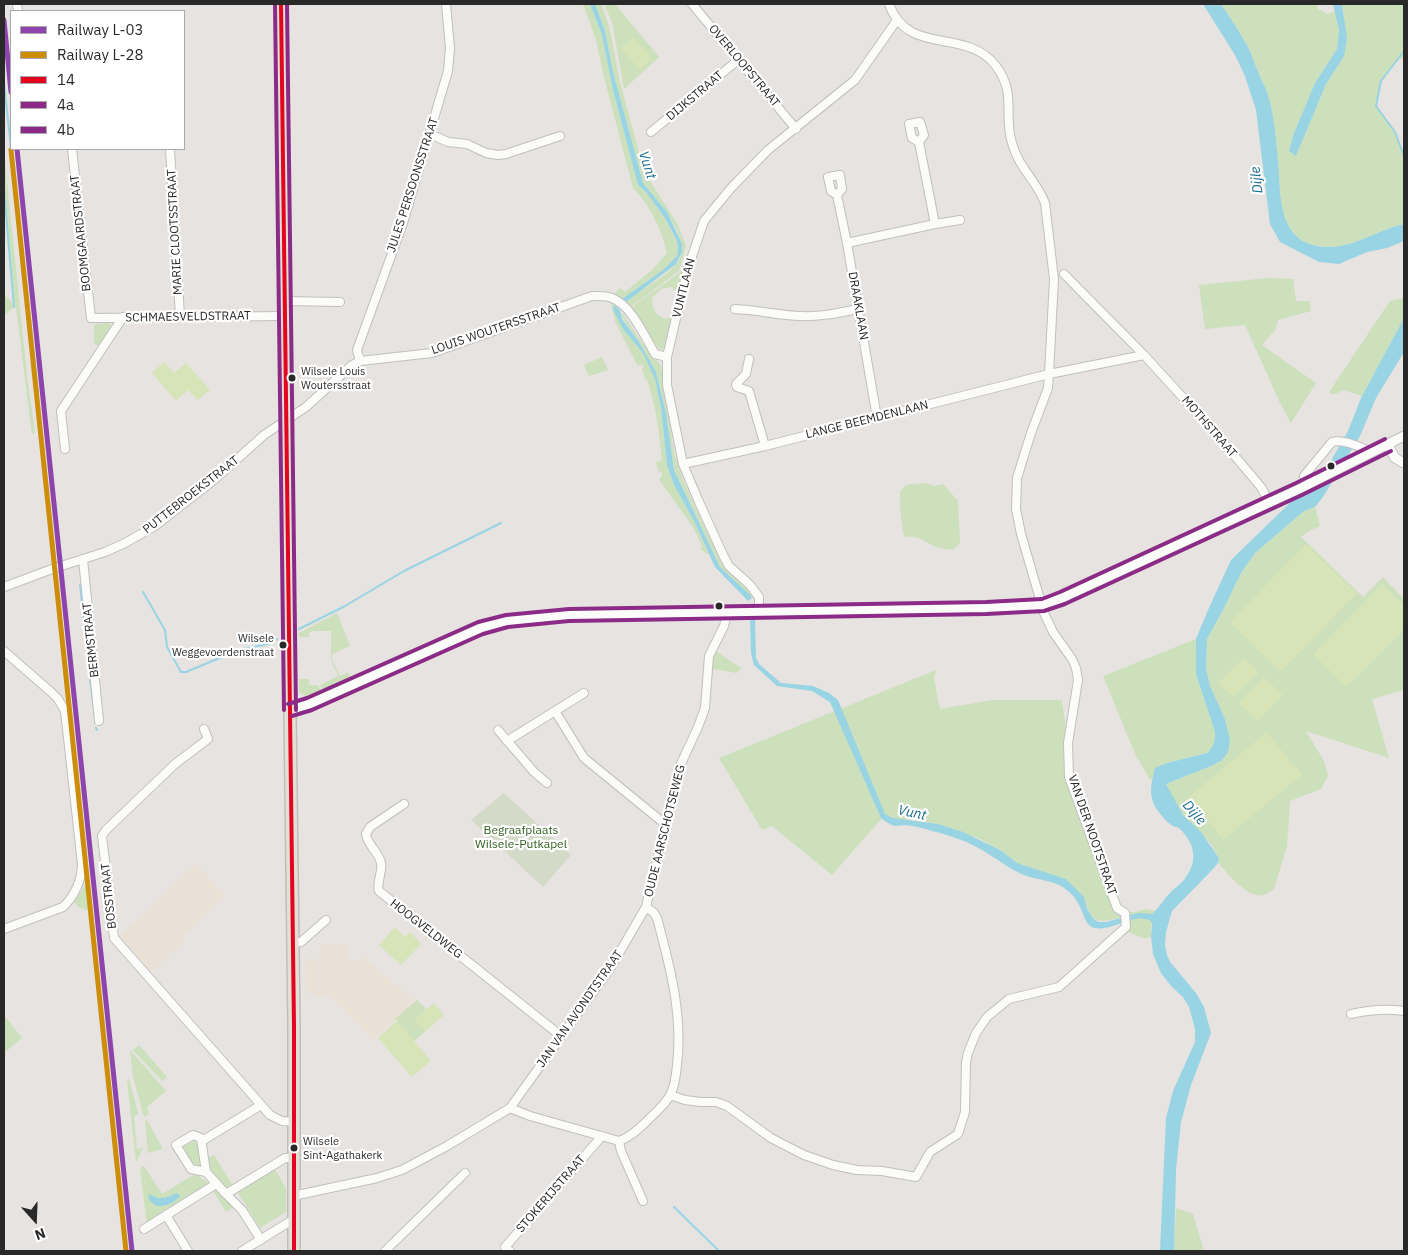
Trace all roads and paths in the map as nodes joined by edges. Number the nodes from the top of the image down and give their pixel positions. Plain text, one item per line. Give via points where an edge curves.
1 (281, 4) edge
2 (446, 4) edge
3 (692, 4) edge
4 (889, 4) edge
5 (897, 20) junction
6 (738, 60) junction
7 (796, 129) junction
8 (652, 132) dead end
9 (430, 134) junction
10 (560, 136) dead end
11 (919, 142) dead end
12 (72, 150) edge
13 (170, 150) edge
14 (837, 195) dead end
15 (960, 220) dead end
16 (935, 224) junction
17 (847, 243) junction
18 (1064, 274) dead end
19 (285, 301) junction
20 (340, 302) dead end
21 (735, 309) dead end
22 (858, 309) junction
23 (180, 316) junction
24 (285, 316) junction
25 (123, 317) junction
26 (90, 318) joint
27 (1144, 355) junction
28 (667, 357) junction
29 (749, 359) dead end
30 (360, 361) junction
31 (746, 374) junction
32 (1049, 374) junction
33 (749, 391) junction
34 (877, 418) junction
35 (286, 420) junction
36 (1404, 436) edge
37 (1388, 445) junction
38 (765, 446) junction
39 (65, 449) dead end
40 (1369, 454) junction
41 (1404, 463) edge
42 (683, 464) junction
43 (1303, 487) junction
44 (1269, 502) junction
45 (83, 559) junction
46 (4, 587) edge
47 (1043, 605) junction
48 (727, 613) junction
49 (755, 613) junction
50 (4, 651) edge
51 (584, 693) dead end
52 (290, 710) junction
53 (554, 711) junction
54 (99, 721) dead end
55 (204, 729) dead end
56 (498, 730) dead end
57 (507, 741) junction
58 (547, 783) dead end
59 (404, 804) dead end
60 (665, 824) junction
61 (646, 907) junction
62 (326, 920) dead end
63 (4, 930) edge
64 (293, 943) junction
65 (1404, 1011) edge
66 (1351, 1014) dead end
67 (561, 1036) junction
68 (670, 1095) junction
69 (261, 1106) junction
70 (510, 1108) junction
71 (295, 1122) junction
72 (602, 1136) junction
73 (202, 1141) junction
74 (619, 1141) junction
75 (295, 1158) junction
76 (206, 1172) junction
77 (466, 1173) dead end
78 (216, 1184) junction
79 (226, 1194) junction
80 (293, 1196) junction
81 (643, 1200) dead end
82 (166, 1215) junction
83 (294, 1219) junction
84 (144, 1229) dead end
85 (261, 1240) junction
86 (188, 1251) edge
87 (242, 1251) edge
88 (294, 1251) edge
89 (385, 1251) edge
90 (510, 1251) edge

1 - 19 main road
2 - 9 street, JULES PERSOONSSTRAAT via 450,58
3 - 6 street, OVERLOOPSTRAAT
4 - 5 street, VAN DER NOOTSTRAAT
5 - 7 street, VUNTLAAN via 855,80
5 - 32 street, VAN DER NOOTSTRAAT via 914,34 928,39 970,46 986,55 1006,81 1010,97 1011,142 1023,169 1045,203 1054,279
6 - 7 street, OVERLOOPSTRAAT
6 - 8 street, DIJKSTRAAT
7 - 28 street, VUNTLAAN via 768,150 704,221 687,271
9 - 10 street via 498,155
9 - 30 street, JULES PERSOONSSTRAAT via 403,222 357,350
11 - 16 street
12 - 26 street, BOOMGAARDSTRAAT
13 - 23 street, MARIE CLOOTSSTRAAT
14 - 17 street, DRAAKLAAN
15 - 16 street
16 - 17 street
17 - 22 street, DRAAKLAAN
18 - 27 street, MOTHSTRAAT
19 - 20 street
19 - 24 main road
21 - 22 street via 802,316
22 - 34 street, DRAAKLAAN
23 - 24 street, SCHMAESVELDSTRAAT
23 - 25 street, SCHMAESVELDSTRAAT
24 - 35 main road
25 - 26 street, SCHMAESVELDSTRAAT
25 - 39 street via 61,411
27 - 32 street
27 - 44 street, MOTHSTRAAT via 1217,435
28 - 30 street, LOUIS WOUTERSSTRAAT via 655,354 626,308 606,296 592,296 432,353
28 - 42 street, VUNTLAAN via 667,385
29 - 31 street
30 - 35 street
31 - 33 street
31 - 33 street via 736,384
32 - 34 street, LANGE BEEMDENLAAN
32 - 47 street, VAN DER NOOTSTRAAT via 1048,388 1023,456 1016,494 1021,534
33 - 38 street
34 - 38 street, LANGE BEEMDENLAAN
35 - 45 street, PUTTEBROEKSTRAAT via 155,526 125,543
35 - 52 main road
36 - 37 street
37 - 40 street
37 - 41 street via 1395,458
38 - 42 street, LANGE BEEMDENLAAN
40 - 43 street
40 - 43 street via 1367,450 1339,441 1330,443 1304,476
42 - 49 street, VUNTLAAN via 724,557 759,597
43 - 44 street
44 - 47 street
45 - 46 street, PUTTEBROEKSTRAAT
45 - 54 street, BERMSTRAAT
47 - 49 street
47 - 68 street, VAN DER NOOTSTRAAT via 1050,625 1072,659 1078,680 1068,742 1070,777 1117,908 1125,914 1126,926 1059,986 1009,999 987,1017 976,1033 966,1062 965,1112 958,1134 930,1152 916,1177 833,1166 771,1138 727,1106
48 - 49 street
48 - 52 street via 569,615 507,621 482,628
48 - 60 street, OUDE AARSCHOTSEWEG via 709,656 705,708 679,768
50 - 63 street via 51,692 65,711 82,864 78,885 63,907
51 - 53 street
52 - 64 main road
53 - 57 street
53 - 60 street via 584,758
55 - 69 street, BOSSTRAAT via 208,739 175,764 102,836 114,938
56 - 57 street
57 - 58 street
59 - 67 street, HOOGVELDWEG via 370,827 366,834 381,861 379,891
60 - 61 street, OUDE AARSCHOTSEWEG
61 - 67 street, JAN VAN AVONDTSTRAAT via 611,967
61 - 68 street, OUDE AARSCHOTSEWEG via 657,918 671,971 679,1022 678,1063
62 - 64 street via 301,942
64 - 71 main road
65 - 66 street via 1370,1010
67 - 70 street, JAN VAN AVONDTSTRAAT
68 - 74 street, OUDE AARSCHOTSEWEG via 653,1116
69 - 71 street, BOSSTRAAT via 276,1119
69 - 73 street
70 - 72 street
70 - 80 street via 402,1170
71 - 75 main road
72 - 74 street
72 - 90 street, STOKERIJSTRAAT via 505,1246
73 - 76 street
73 - 76 street via 202,1138 192,1135 176,1145 191,1169
74 - 81 street
75 - 79 street via 285,1158
75 - 80 main road
76 - 78 street
77 - 89 street
78 - 79 street
78 - 82 street
79 - 85 street via 242,1210
80 - 83 main road
82 - 84 street
82 - 86 street
83 - 85 street
83 - 88 main road
85 - 87 street

